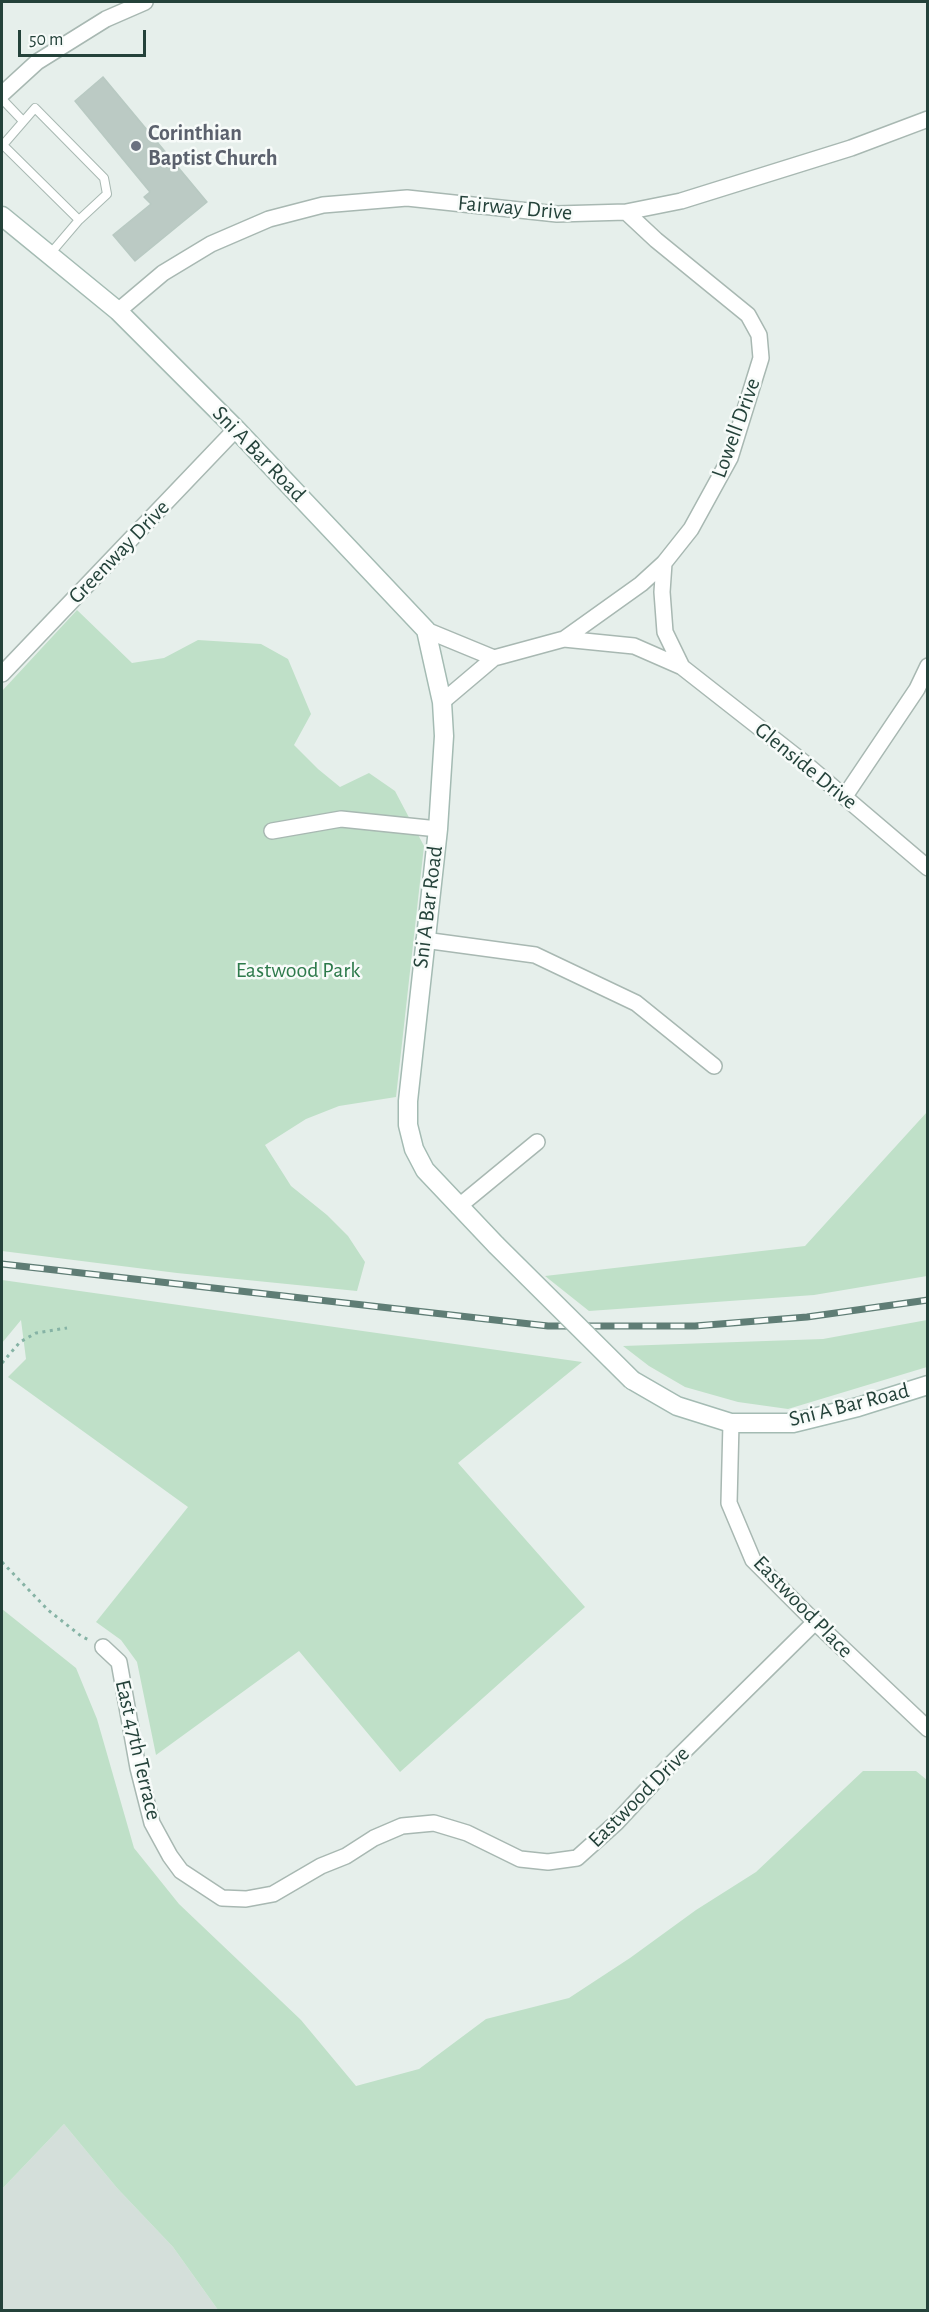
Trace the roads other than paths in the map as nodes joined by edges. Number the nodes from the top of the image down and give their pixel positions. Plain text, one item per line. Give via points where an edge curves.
1 (145, 2) edge
2 (2, 94) edge
3 (2, 99) edge
4 (927, 119) edge
5 (23, 121) junction
6 (626, 212) junction
7 (2, 216) edge
8 (79, 220) junction
9 (50, 254) junction
10 (118, 311) junction
11 (236, 429) junction
12 (664, 563) junction
13 (426, 630) junction
14 (564, 639) junction
15 (494, 658) junction
16 (927, 666) edge
17 (681, 667) junction
18 (2, 674) edge
19 (442, 702) junction
20 (844, 796) junction
21 (438, 829) junction
22 (272, 831) dead end
23 (927, 868) edge
24 (424, 940) junction
25 (714, 1066) dead end
26 (537, 1142) dead end
27 (458, 1207) junction
28 (927, 1384) edge
29 (731, 1423) junction
30 (815, 1622) junction
31 (103, 1647) road end
32 (927, 1729) edge
33 (170, 1856) joint

1 - 2 street via 106,19 47,56
3 - 5 lane
4 - 6 street, Fairway Drive via 681,201
5 - 8 lane via 3,145
5 - 8 lane via 35,108 104,178 107,194
6 - 10 street, Fairway Drive via 557,214 407,198 323,205 269,219 211,244 163,273
6 - 12 street, Lowell Drive via 748,315 759,335 761,358 730,458 691,529
7 - 9 street, Sni A Bar Road
8 - 9 lane
9 - 10 street, Sni A Bar Road
10 - 11 street, Sni A Bar Road
11 - 13 street, Sni A Bar Road
11 - 18 street, Greenway Drive
12 - 14 street, Lowell Drive via 641,585
12 - 17 street, Glenside Drive via 665,632
13 - 15 street
13 - 19 street, Sni A Bar Road
14 - 15 street, Lowell Drive
14 - 17 street, Glenside Drive via 634,646
15 - 19 street, Lowell Drive
16 - 20 street via 917,689
17 - 20 street, Glenside Drive
19 - 21 street, Sni A Bar Road via 444,736
20 - 23 street, Glenside Drive
21 - 22 street via 341,819
21 - 24 street, Sni A Bar Road
24 - 25 street via 535,955 636,1003
24 - 27 street, Sni A Bar Road via 408,1125 425,1170
26 - 27 street
27 - 29 street, Sni A Bar Road, bridge via 632,1380 677,1406
28 - 29 street, Sni A Bar Road via 793,1423
29 - 30 street, Eastwood Place via 729,1503 753,1560
30 - 32 street, Eastwood Place
30 - 33 street, Eastwood Drive via 578,1858 548,1862 520,1859 467,1833 434,1823 402,1826 273,1893 246,1899 222,1898 181,1871
31 - 33 street, East 47th Terrace via 119,1662 152,1823

